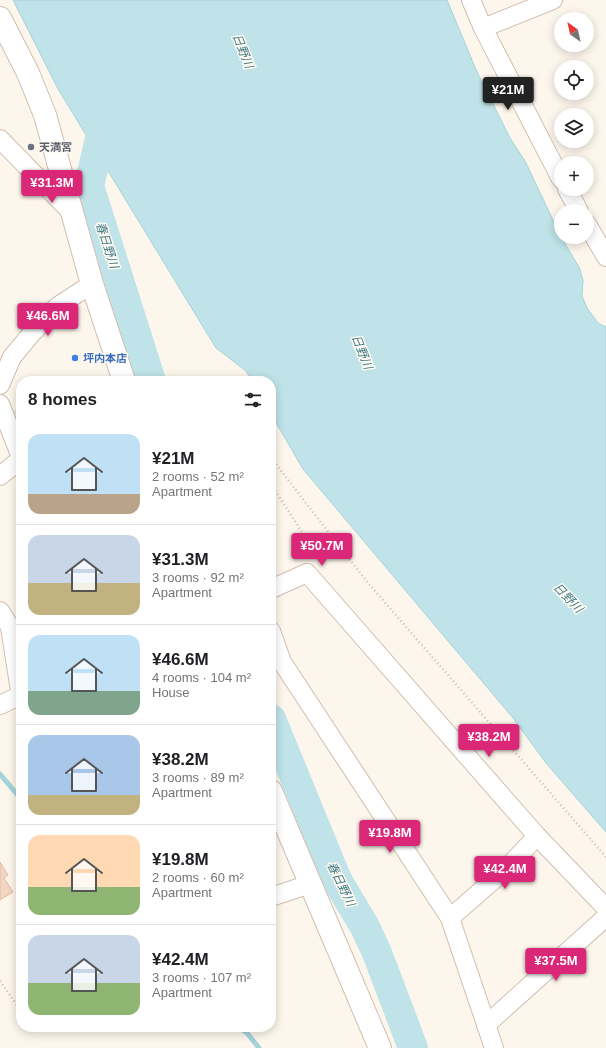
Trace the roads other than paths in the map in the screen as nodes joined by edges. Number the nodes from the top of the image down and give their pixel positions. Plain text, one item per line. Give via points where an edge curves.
1 (471, 0) edge
2 (553, 0) edge
3 (0, 18) edge
4 (483, 28) junction
5 (0, 139) edge
6 (554, 165) edge
7 (71, 212) junction
8 (594, 236) edge
9 (606, 257) edge
10 (92, 284) junction
11 (122, 376) edge
12 (0, 385) edge
13 (0, 404) edge
14 (16, 445) edge
15 (16, 462) edge
16 (0, 476) edge
17 (276, 587) edge
18 (0, 611) edge
19 (276, 645) edge
20 (16, 664) edge
21 (16, 697) edge
22 (0, 705) edge
23 (276, 803) edge
24 (537, 836) junction
25 (310, 884) junction
26 (276, 895) edge
27 (606, 908) edge
28 (606, 917) edge
29 (450, 918) junction
30 (486, 1025) junction
31 (380, 1048) edge
32 (494, 1048) edge

1 - 4 street
2 - 4 street
3 - 7 street via 28,73 45,115
4 - 6 street
5 - 7 street
7 - 10 street
8 - 9 street
10 - 11 street
10 - 12 street via 58,306 32,333 12,357
13 - 14 street
15 - 16 street
17 - 24 street via 307,573
18 - 20 street via 10,627
19 - 29 street via 282,662
21 - 22 street
23 - 25 street
24 - 27 street
24 - 29 street via 506,869
25 - 26 street
25 - 31 street
28 - 30 street
29 - 30 street
30 - 32 street

